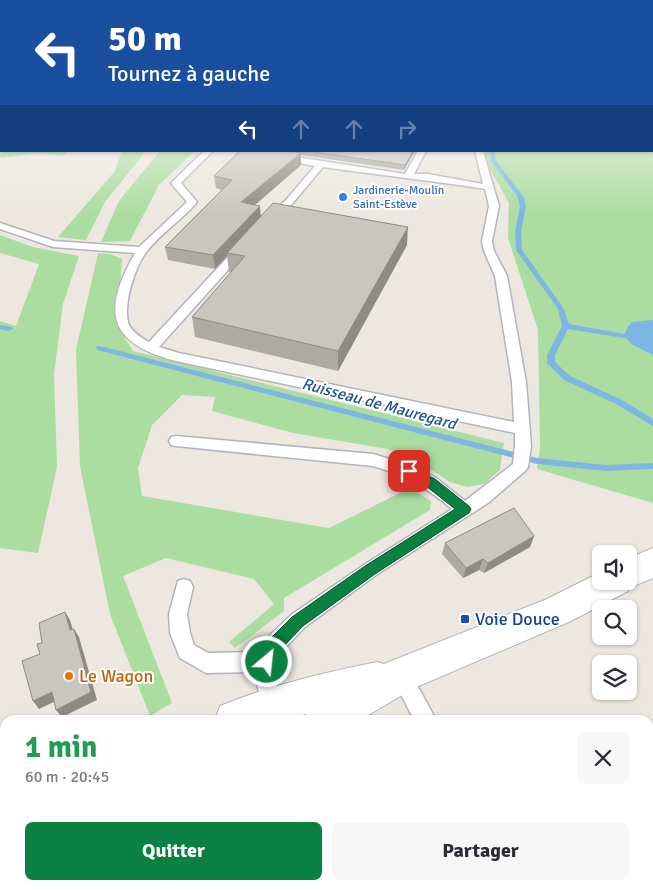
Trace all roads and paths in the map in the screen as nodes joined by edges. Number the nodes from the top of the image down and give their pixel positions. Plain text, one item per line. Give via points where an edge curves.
1 (208, 152) edge
2 (247, 152) edge
3 (421, 152) edge
4 (478, 152) edge
5 (321, 164) junction
6 (408, 176) junction
7 (487, 187) junction
8 (0, 226) edge
9 (263, 226) edge
10 (250, 240) edge
11 (142, 250) junction
12 (151, 348) junction
13 (522, 429) junction
14 (176, 441) dead end
15 (464, 509) junction
16 (653, 562) edge
17 (637, 570) edge
18 (184, 587) dead end
19 (598, 590) edge
20 (267, 662) junction
21 (401, 675) junction
22 (305, 710) edge
23 (270, 715) edge
24 (422, 715) edge

1 - 11 lane via 176,182 192,202
2 - 5 lane
3 - 6 lane
4 - 7 lane
5 - 6 lane
5 - 9 lane via 289,202
6 - 7 lane
7 - 13 lane via 494,206 487,241 501,276 519,382
8 - 11 lane via 54,244
10 - 12 lane
11 - 12 lane via 126,279 121,316 129,334
12 - 13 lane via 176,357
13 - 15 lane via 520,468
14 - 15 lane via 373,460 409,471 430,482
15 - 20 lane via 298,621 277,642
16 - 17 main road
18 - 20 lane via 178,614 180,633 187,651 206,663
19 - 21 main road via 559,610
20 - 22 lane via 266,683
21 - 22 main road
21 - 24 lane
22 - 23 main road

